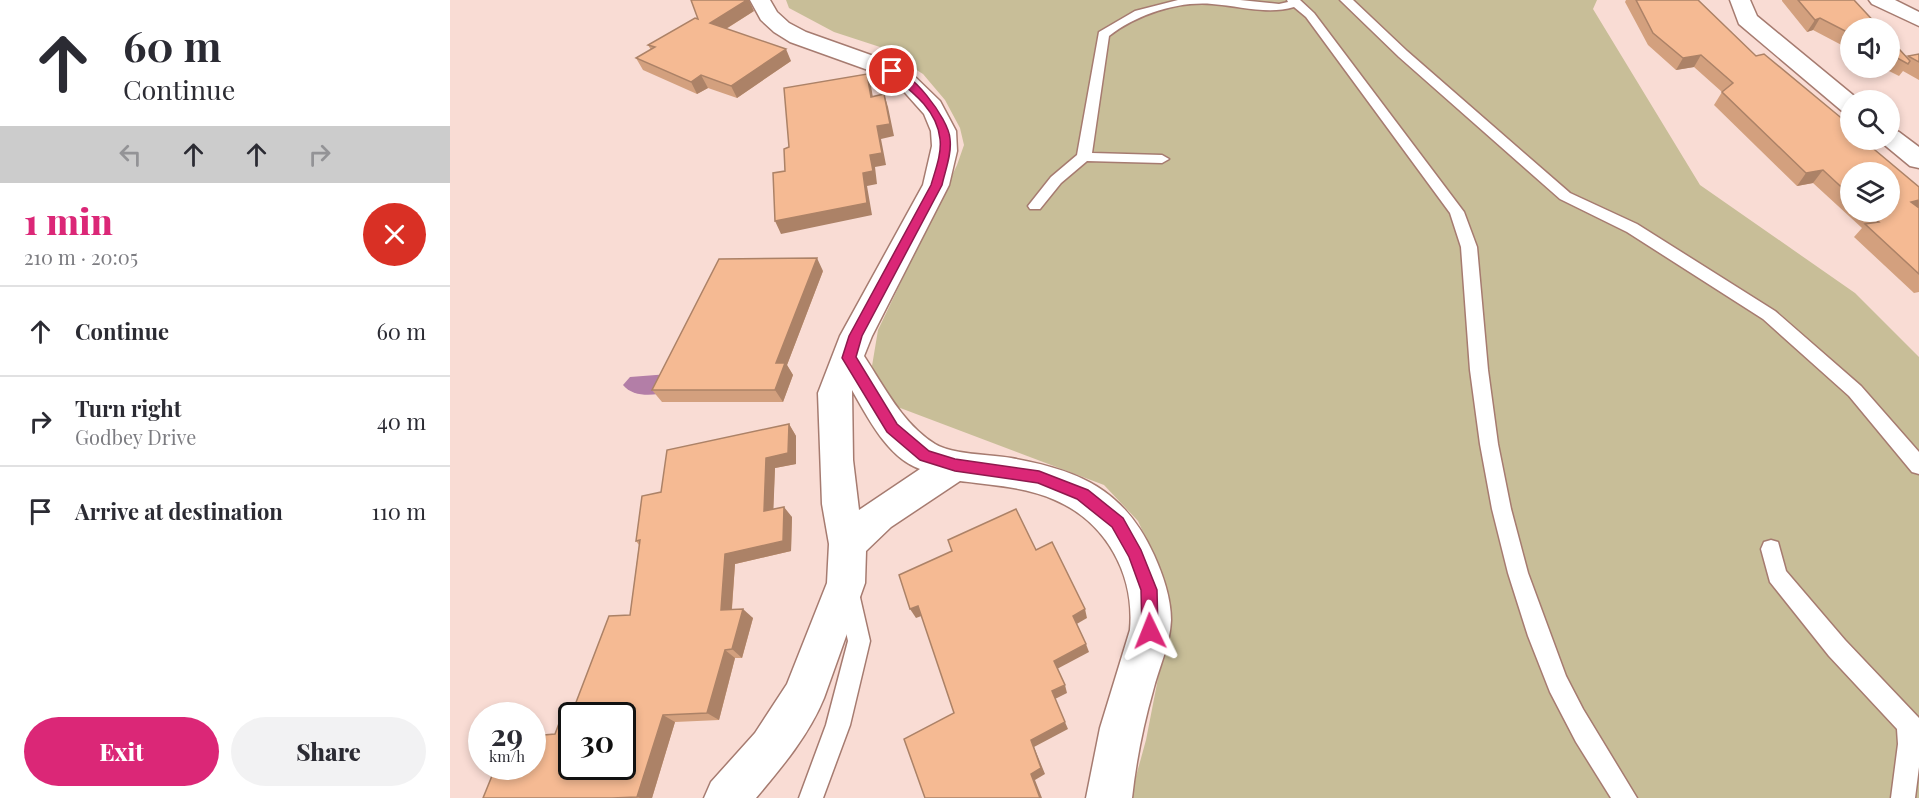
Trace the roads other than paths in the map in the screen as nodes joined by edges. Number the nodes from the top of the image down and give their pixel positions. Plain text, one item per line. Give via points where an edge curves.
1 (760, 0) edge
2 (1210, 0) edge
3 (1346, 0) edge
4 (1740, 0) edge
5 (1879, 0) edge
6 (1295, 1) edge
7 (1919, 20) edge
8 (1840, 97) edge
9 (1900, 145) edge
10 (1084, 157) junction
11 (1162, 159) dead end
12 (1919, 160) edge
13 (1035, 206) dead end
14 (849, 358) junction
15 (955, 465) junction
16 (1919, 466) edge
17 (1771, 549) dead end
18 (847, 563) junction
19 (1913, 728) edge
20 (727, 798) edge
21 (811, 798) edge
22 (1109, 798) edge
23 (1625, 798) edge
24 (1903, 798) edge

1 - 14 street via 782,28 892,71 908,82 936,114 945,138 936,185 856,336
2 - 6 lane via 1279,8
2 - 10 lane via 1133,16 1103,35
3 - 16 lane via 1565,196 1632,228 1769,315 1855,392
4 - 8 street via 1747,19
5 - 7 street
6 - 23 lane via 1310,15 1457,212 1468,247 1484,411 1506,530 1551,669
9 - 12 street
10 - 11 lane
10 - 13 lane via 1056,180
14 - 15 street via 892,428 925,456
14 - 18 street via 834,393 836,460
15 - 18 street via 878,516
15 - 22 street via 1039,477 1082,495 1118,523 1136,555 1149,590 1150,631 1116,747
17 - 19 lane via 1778,575 1837,648
18 - 20 street via 803,698 770,748
18 - 21 lane via 859,641 838,725
19 - 24 lane

